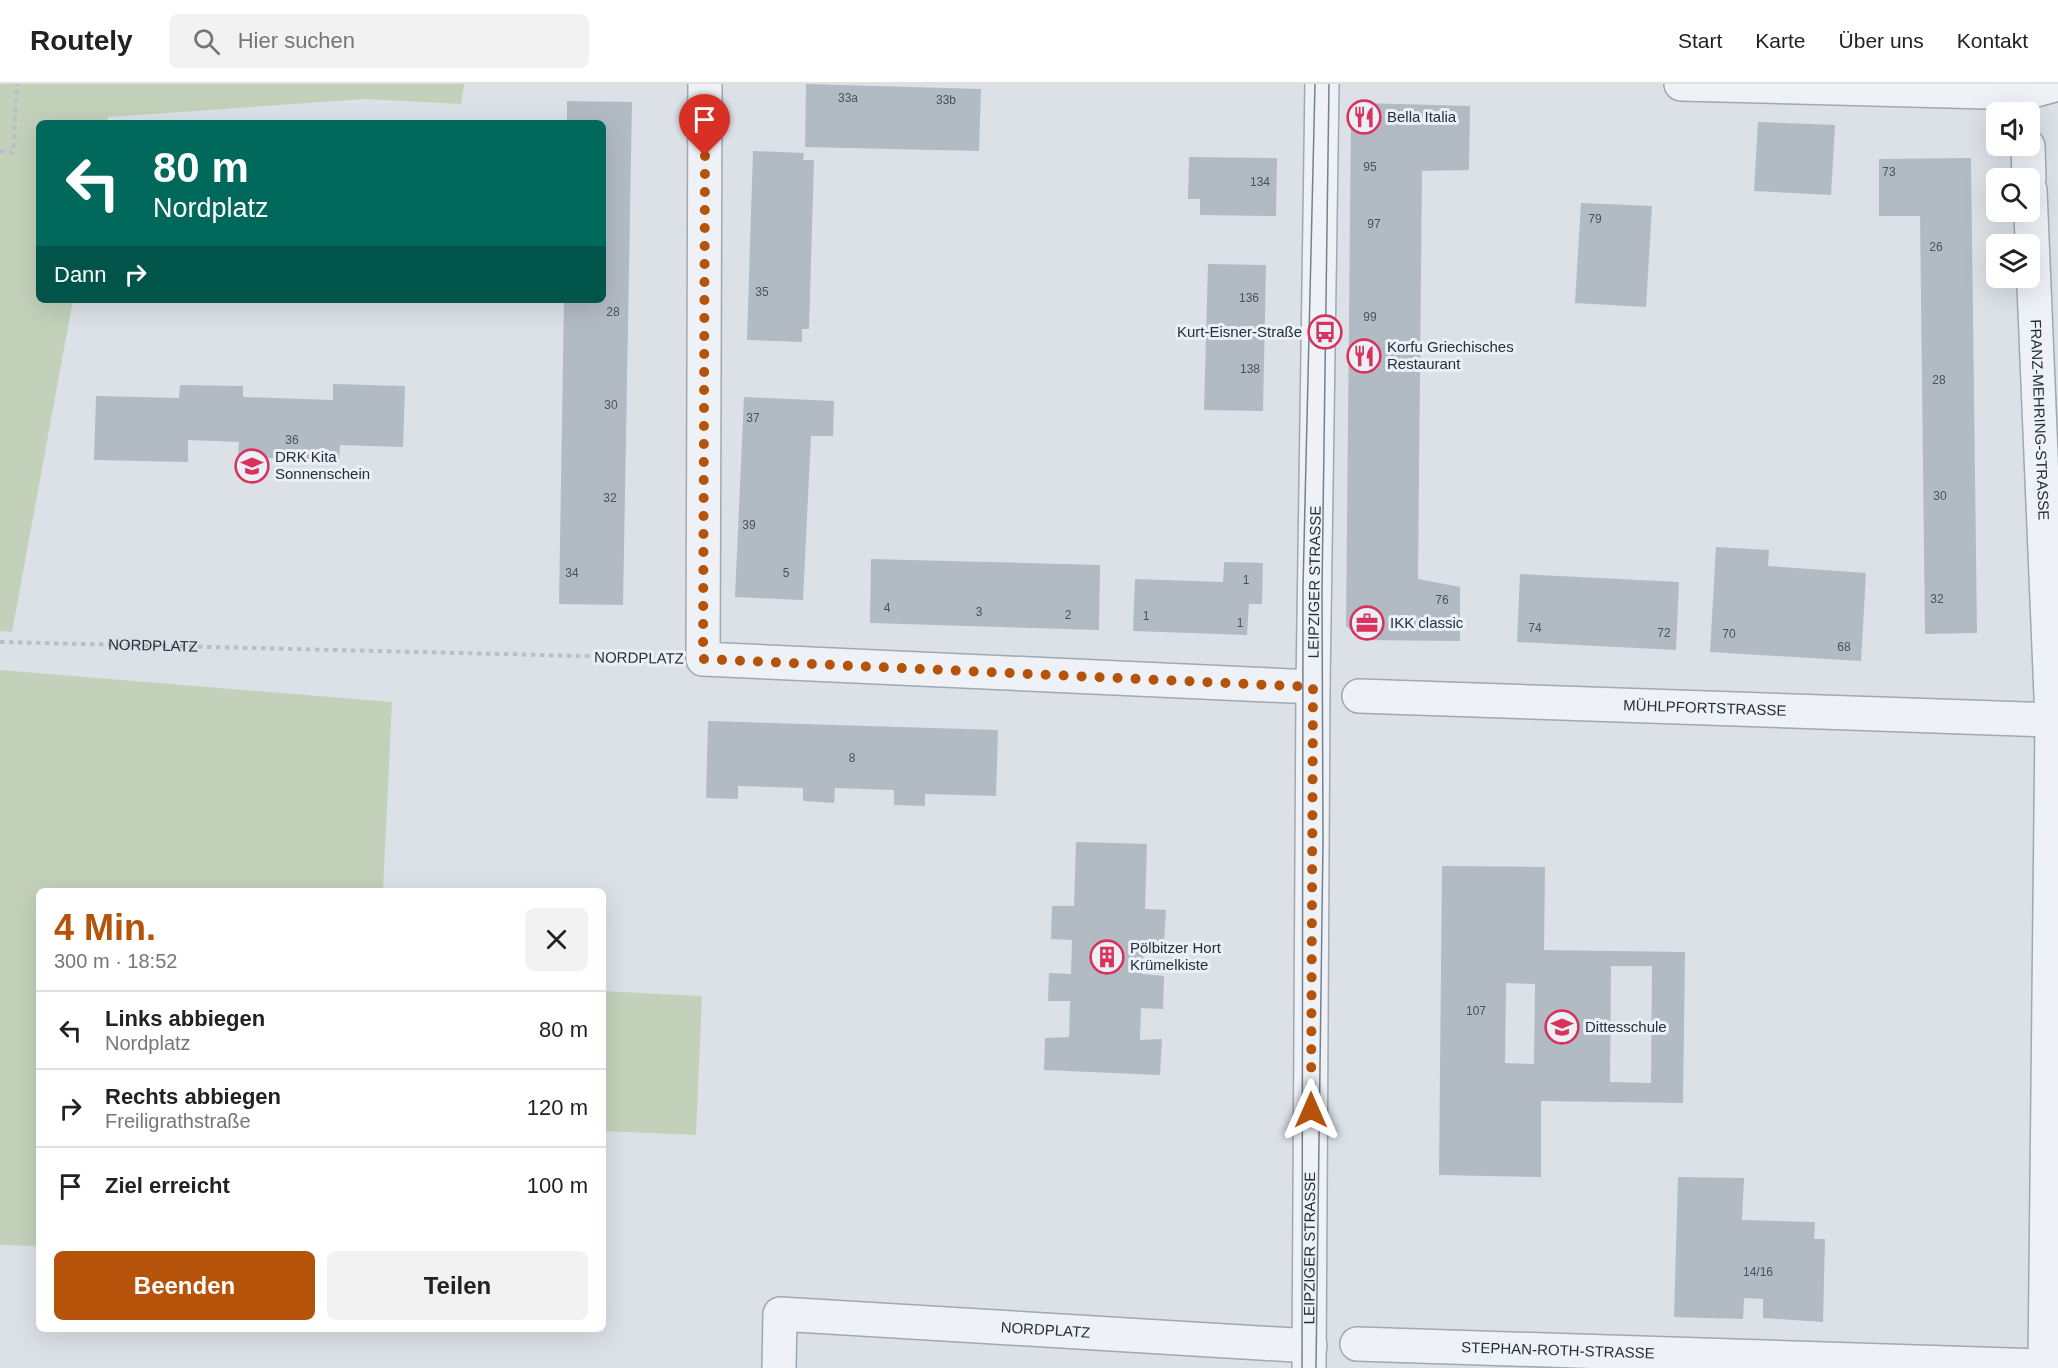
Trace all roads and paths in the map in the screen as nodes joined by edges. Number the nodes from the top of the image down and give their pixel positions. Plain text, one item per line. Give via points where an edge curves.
1 (17, 84) edge
2 (705, 84) edge
3 (1322, 84) edge
4 (1681, 84) edge
5 (2058, 84) edge
6 (2025, 96) edge
7 (0, 151) edge
8 (2031, 222) edge
9 (0, 642) edge
10 (703, 659) junction
11 (1313, 687) junction
12 (1359, 696) dead end
13 (2052, 720) junction
14 (1357, 1344) dead end
15 (1310, 1357) edge
16 (2045, 1367) edge
17 (779, 1368) edge

1 - 7 path via 13,153
2 - 10 street
3 - 11 street, LEIPZIGER STRASSE
4 - 6 street
5 - 6 street
8 - 13 street, FRANZ-MEHRING-STRASSE
9 - 10 path, NORDPLATZ
10 - 11 street, NORDPLATZ
11 - 15 street, LEIPZIGER STRASSE
12 - 13 street, MÜHLPFORTSTRASSE
13 - 16 street, FRANZ-MEHRING-STRASSE
14 - 16 street, STEPHAN-ROTH-STRASSE
15 - 17 street, NORDPLATZ via 780,1314

